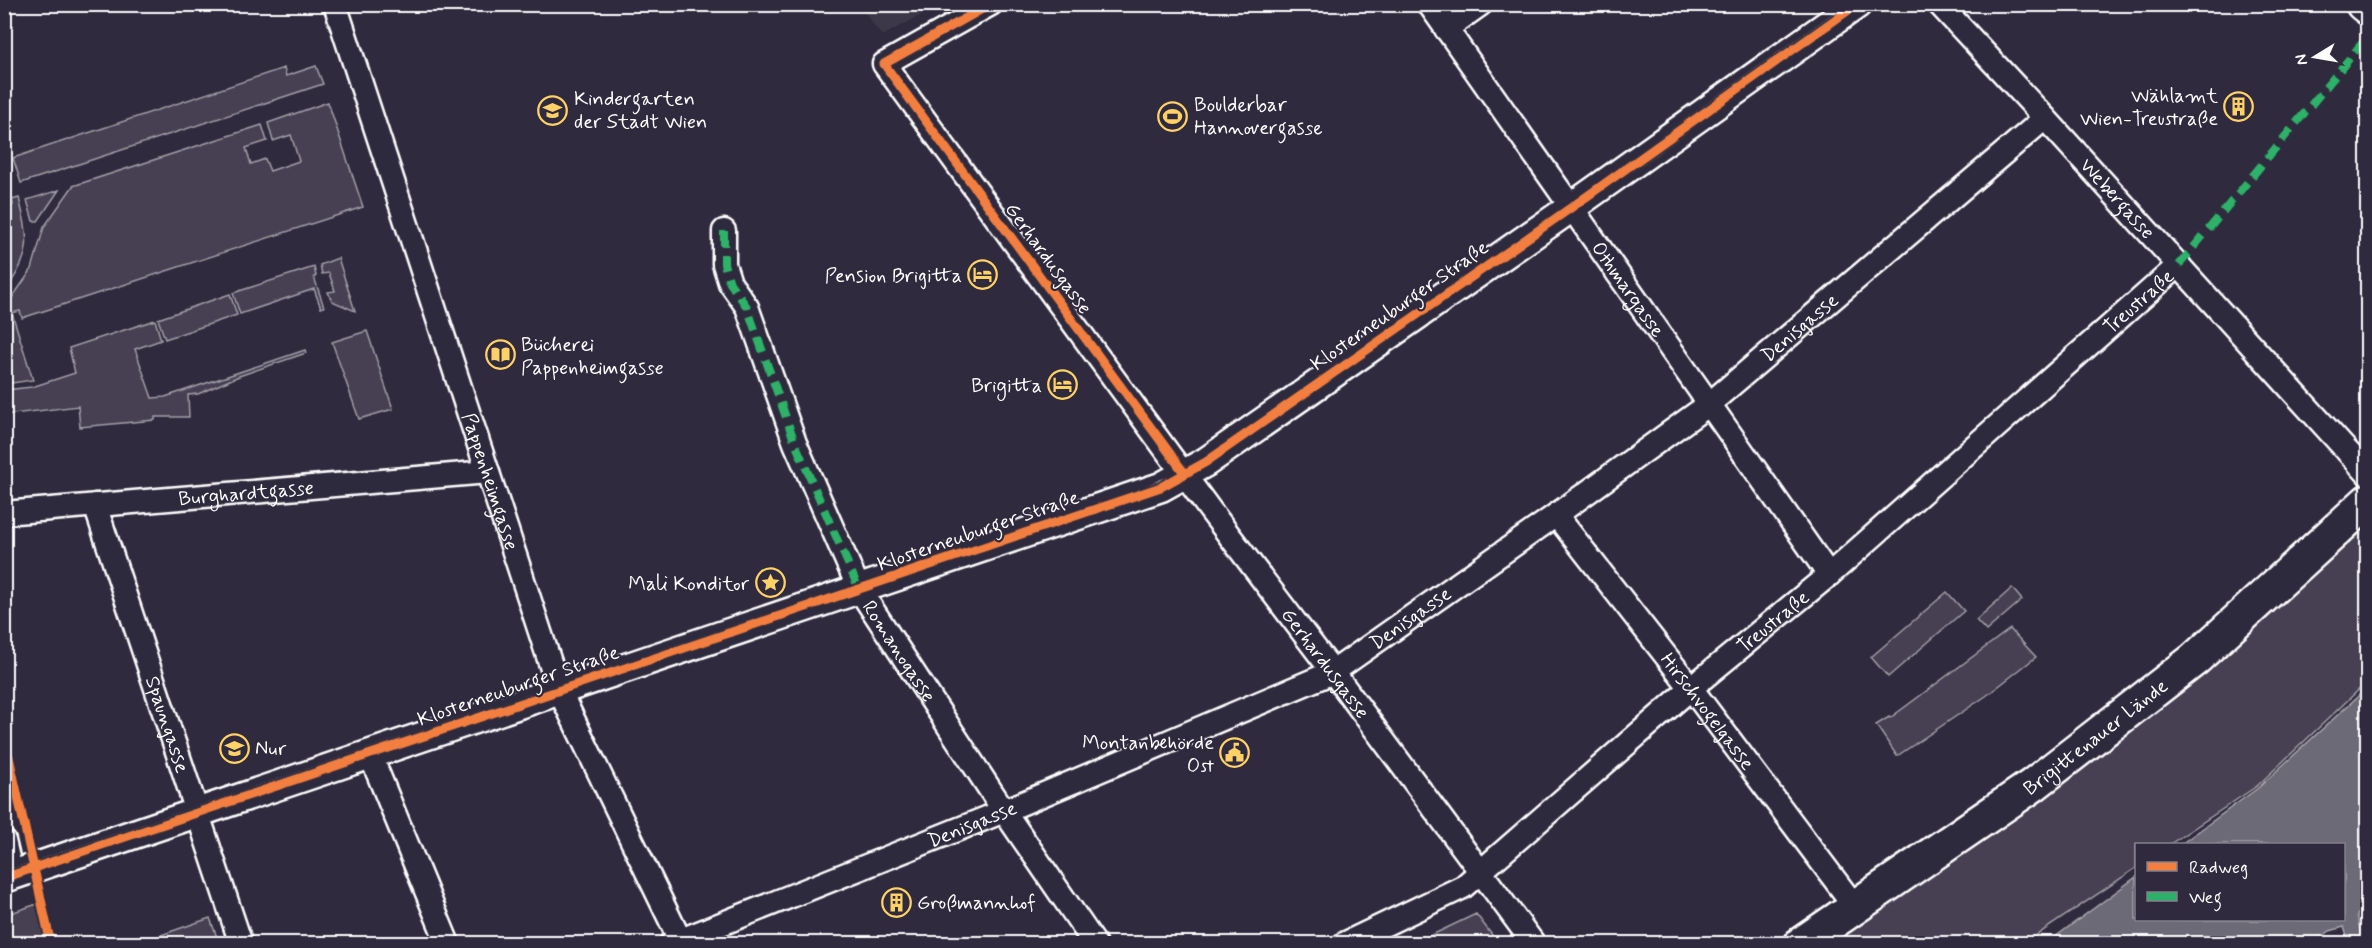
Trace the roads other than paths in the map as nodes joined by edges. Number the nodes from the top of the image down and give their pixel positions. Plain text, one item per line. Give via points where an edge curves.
1 (335, 4) edge
2 (991, 4) edge
3 (1429, 4) edge
4 (1481, 4) edge
5 (1857, 4) edge
6 (1939, 4) edge
7 (2363, 4) edge
8 (2367, 8) edge
9 (1446, 29) junction
10 (2045, 118) junction
11 (1572, 207) junction
12 (724, 231) dead end
13 (2179, 265) junction
14 (1708, 405) junction
15 (488, 472) junction
16 (1185, 474) junction
17 (2367, 474) edge
18 (2367, 501) edge
19 (95, 505) junction
20 (4, 513) edge
21 (1556, 515) junction
22 (1829, 574) junction
23 (859, 589) junction
24 (1334, 672) junction
25 (1691, 688) junction
26 (559, 690) junction
27 (370, 754) junction
28 (198, 811) junction
29 (1004, 812) junction
30 (4, 842) edge
31 (1481, 872) junction
32 (8, 876) edge
33 (1856, 908) junction
34 (678, 942) edge
35 (241, 944) edge
36 (448, 944) edge
37 (1095, 944) edge
38 (1344, 944) edge
39 (1534, 944) edge
40 (1802, 944) edge

1 - 15 street, Pappenheimgasse
2 - 16 street, Gerhardusgasse via 884,64
3 - 9 street, Othmargasse
4 - 9 street
5 - 11 street, Klosterneuburger Straße
6 - 10 street, Webergasse
7 - 8 main road
9 - 11 street, Othmargasse
10 - 13 street, Webergasse
10 - 14 street, Denisgasse
11 - 14 street, Othmargasse
11 - 16 street, Klosterneuburger Straße
12 - 23 street, Romanogasse via 724,264 730,283 747,307 795,443
13 - 17 street, Webergasse
13 - 22 street, Treustraße
14 - 21 street, Denisgasse
14 - 22 street, Othmargasse
15 - 19 street, Burghardtgasse
15 - 26 street, Pappenheimgasse
16 - 23 street, Klosterneuburger Straße via 1146,492
16 - 24 street, Gerhardusgasse
18 - 33 main road, Brigittenauer Lände via 2195,659 2033,785
19 - 20 street, Burghardtgasse
19 - 28 street, Spaungasse
21 - 24 street, Denisgasse
21 - 25 street, Hirschvogelgasse
22 - 25 street, Treustraße
23 - 26 street, Klosterneuburger Straße
23 - 29 street, Romanogasse
24 - 29 street, Denisgasse
24 - 31 street, Gerhardusgasse
25 - 31 street, Treustraße
25 - 33 street, Hirschvogelgasse
26 - 27 street, Klosterneuburger Straße
26 - 34 street, Pappenheimgasse
27 - 28 street, Klosterneuburger Straße
27 - 36 street
28 - 32 street, Klosterneuburger Straße
28 - 35 street, Spaungasse
29 - 34 street, Denisgasse
29 - 37 street, Romanogasse
30 - 32 street
31 - 38 street, Treustraße via 1463,887
31 - 39 street, Gerhardusgasse
33 - 40 main road, Brigittenauer Lände

